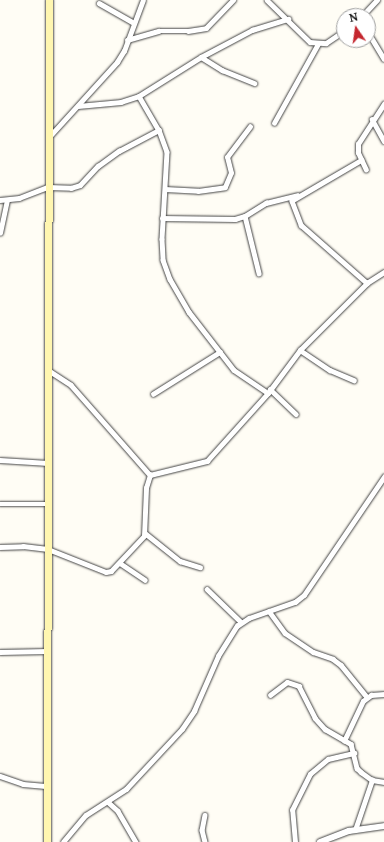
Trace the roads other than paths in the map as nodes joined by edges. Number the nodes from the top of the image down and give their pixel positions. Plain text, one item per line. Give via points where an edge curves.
1 (49, 0) edge
2 (143, 0) edge
3 (233, 0) edge
4 (267, 0) edge
5 (377, 0) edge
6 (98, 3) dead end
7 (370, 8) edge
8 (288, 19) junction
9 (134, 23) junction
10 (336, 36) edge
11 (127, 40) junction
12 (318, 44) junction
13 (376, 46) edge
14 (200, 57) junction
15 (384, 59) edge
16 (255, 83) dead end
17 (139, 96) junction
18 (384, 104) edge
19 (78, 106) junction
20 (372, 119) junction
21 (274, 123) dead end
22 (250, 127) dead end
23 (159, 130) junction
24 (49, 138) junction
25 (384, 141) edge
26 (362, 160) junction
27 (366, 170) dead end
28 (48, 188) junction
29 (165, 189) junction
30 (297, 196) junction
31 (0, 200) edge
32 (7, 201) junction
33 (245, 216) junction
34 (162, 218) junction
35 (0, 233) edge
36 (384, 272) edge
37 (259, 273) dead end
38 (379, 275) junction
39 (384, 279) edge
40 (367, 283) junction
41 (300, 350) junction
42 (220, 352) junction
43 (48, 370) junction
44 (354, 380) dead end
45 (269, 391) junction
46 (153, 394) dead end
47 (296, 414) dead end
48 (0, 460) edge
49 (48, 463) junction
50 (150, 475) junction
51 (384, 477) edge
52 (0, 504) edge
53 (48, 504) junction
54 (145, 533) junction
55 (0, 547) edge
56 (48, 549) junction
57 (120, 563) junction
58 (200, 567) dead end
59 (145, 580) dead end
60 (207, 589) dead end
61 (269, 612) junction
62 (241, 622) junction
63 (0, 652) edge
64 (47, 652) junction
65 (384, 694) edge
66 (270, 695) dead end
67 (367, 697) junction
68 (344, 741) junction
69 (354, 753) junction
70 (0, 776) edge
71 (372, 780) junction
72 (384, 782) edge
73 (48, 786) junction
74 (108, 802) junction
75 (205, 815) dead end
76 (384, 826) edge
77 (355, 830) junction
78 (335, 839) edge
79 (47, 842) edge
80 (63, 842) edge
81 (136, 842) edge
82 (205, 842) edge
83 (295, 842) edge
84 (320, 842) edge

1 - 24 main road
2 - 9 street
3 - 11 street via 206,28 159,31
4 - 8 street
5 - 7 street
6 - 9 street
8 - 12 street via 310,42
8 - 14 street via 252,30
9 - 11 street
10 - 12 street via 326,43
11 - 19 street via 117,62
12 - 21 street
13 - 15 street
14 - 16 street via 222,70
14 - 17 street
17 - 19 street via 121,102
17 - 23 street
18 - 20 street
19 - 24 street
20 - 25 street
20 - 26 street via 358,144 357,149
22 - 29 street via 227,157 231,173 225,187 198,192
23 - 28 street via 98,166 80,185 70,188
23 - 29 street via 167,152
24 - 28 main road
26 - 27 street
26 - 30 street
28 - 32 street
28 - 43 main road
29 - 34 street
30 - 33 street via 266,203
30 - 40 street via 292,201 292,207 301,225
31 - 32 street
32 - 35 street
33 - 34 street via 235,219
33 - 37 street
34 - 42 street via 163,260 170,279 189,312
36 - 38 street
38 - 39 street
38 - 40 street
40 - 41 street
41 - 44 street via 330,370
41 - 45 street
42 - 45 street via 239,375
42 - 46 street
43 - 49 main road
43 - 50 street via 71,385
45 - 47 street
45 - 50 street via 207,461
48 - 49 street
49 - 53 main road
50 - 54 street via 146,488
51 - 61 street via 304,595 295,602
52 - 53 street
53 - 56 main road
54 - 57 street
54 - 58 street via 180,561
55 - 56 street
56 - 57 street via 106,572
56 - 64 main road
57 - 59 street
60 - 62 street
61 - 62 street
61 - 67 street via 285,633 312,652 333,658
62 - 74 street via 218,656 184,726 150,765
63 - 64 street
64 - 73 main road
65 - 67 street
66 - 68 street via 279,686 292,682 298,686 315,718 325,729
67 - 68 street
68 - 69 street via 351,744
69 - 71 street via 357,768
69 - 83 street via 328,759 310,774 292,810
70 - 73 street via 24,784
71 - 72 street
71 - 77 street
73 - 79 main road
74 - 80 street via 86,815
74 - 81 street via 118,811
75 - 82 street via 202,830
76 - 77 street
77 - 78 street
78 - 84 street

